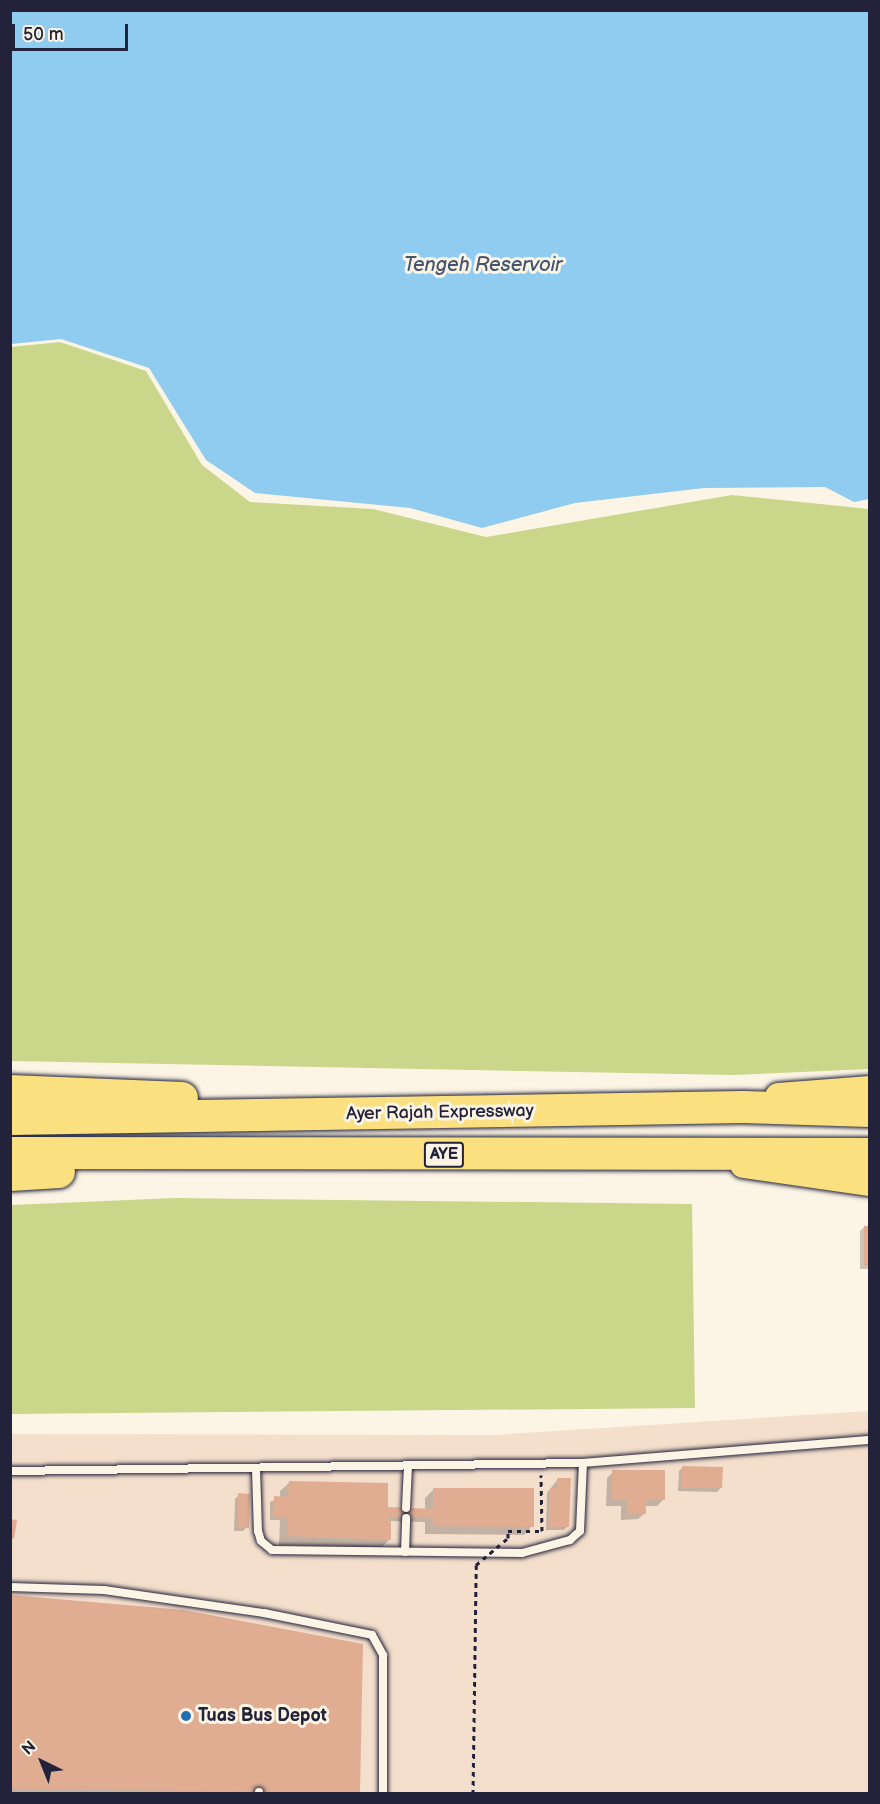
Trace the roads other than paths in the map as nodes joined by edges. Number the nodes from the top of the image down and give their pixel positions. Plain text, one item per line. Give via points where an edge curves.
1 (870, 1089) edge
2 (10, 1091) edge
3 (743, 1107) junction
4 (870, 1111) edge
5 (425, 1114) junction
6 (10, 1119) edge
7 (10, 1153) edge
8 (197, 1153) junction
9 (870, 1154) edge
10 (690, 1156) junction
11 (10, 1175) edge
12 (870, 1182) edge
13 (870, 1440) edge
14 (583, 1463) junction
15 (408, 1466) junction
16 (256, 1469) junction
17 (10, 1471) edge
18 (406, 1508) dead end
19 (406, 1518) dead end
20 (405, 1552) junction
21 (10, 1587) edge
22 (383, 1794) edge

1 - 3 main road via 777,1097
2 - 5 highway via 85,1091
3 - 4 highway, Ayer Rajah Expressway
3 - 5 highway, Ayer Rajah Expressway
5 - 6 highway, Ayer Rajah Expressway
7 - 8 highway, AYE
8 - 10 highway, AYE
8 - 11 highway via 180,1164
9 - 10 highway, AYE
10 - 12 main road
13 - 14 lane
14 - 15 lane
14 - 20 lane via 583,1526 570,1540 522,1553
15 - 16 lane
15 - 18 lane
16 - 17 lane
16 - 20 lane via 258,1531 261,1541 272,1550
19 - 20 lane
21 - 22 lane via 104,1590 264,1613 372,1635 383,1655

